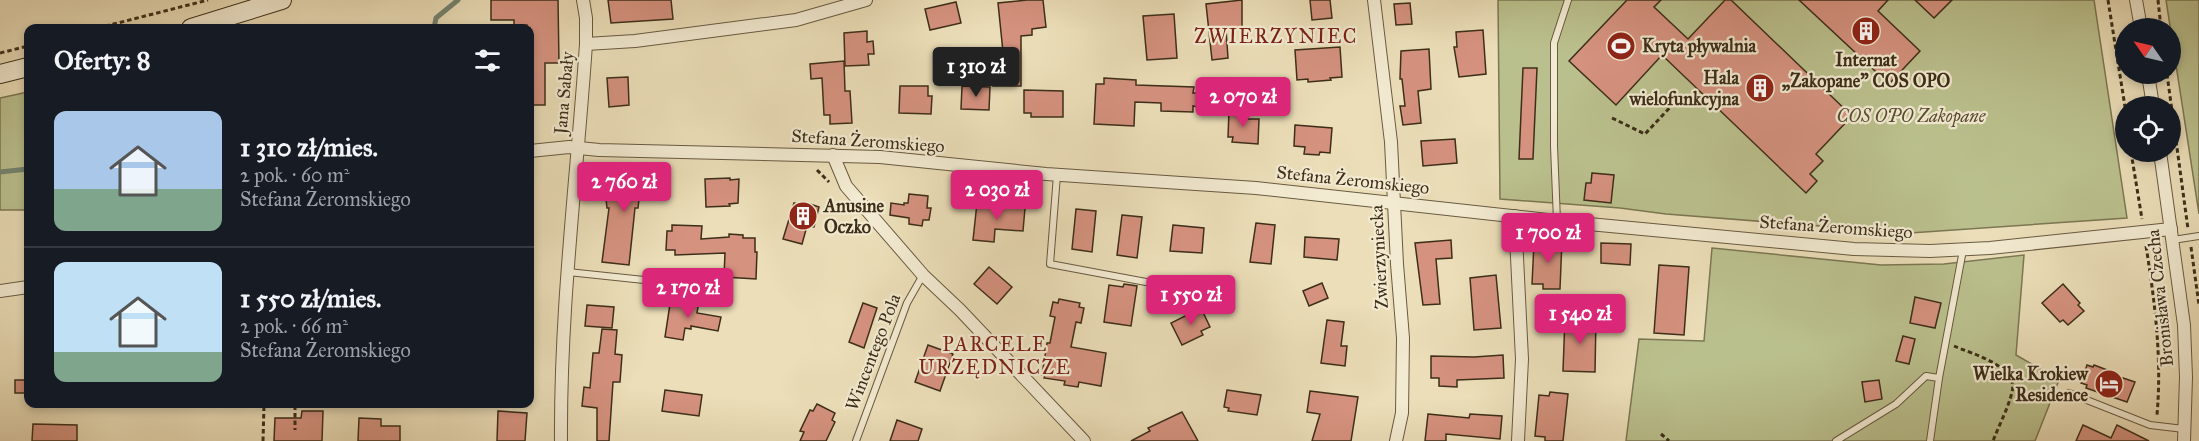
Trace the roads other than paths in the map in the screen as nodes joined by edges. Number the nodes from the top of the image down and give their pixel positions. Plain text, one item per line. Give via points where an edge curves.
1 (282, 0) edge
2 (583, 0) edge
3 (866, 0) edge
4 (1374, 0) edge
5 (1568, 0) edge
6 (2136, 0) edge
7 (2139, 18) edge
8 (204, 24) edge
9 (586, 44) junction
10 (24, 68) edge
11 (0, 74) edge
12 (578, 148) junction
13 (534, 151) edge
14 (833, 155) junction
15 (2161, 162) edge
16 (1057, 174) junction
17 (1394, 202) junction
18 (1515, 216) junction
19 (1557, 221) junction
20 (2172, 234) junction
21 (2199, 236) edge
22 (1964, 249) junction
23 (568, 272) junction
24 (923, 275) junction
25 (1146, 282) dead end
26 (700, 285) dead end
27 (24, 288) edge
28 (0, 291) edge
29 (1939, 378) junction
30 (2069, 393) dead end
31 (2184, 435) edge
32 (561, 441) edge
33 (856, 441) edge
34 (1084, 441) edge
35 (1396, 441) edge
36 (1518, 441) edge
37 (1836, 441) edge
38 (1930, 441) edge

1 - 8 street
2 - 9 street, Jana Sabały
3 - 9 street via 796,20
4 - 17 street, Zwierzyniecka
5 - 19 lane via 1554,43
6 - 7 street
9 - 12 street, Jana Sabały
10 - 11 street
12 - 13 street, Stefana Żeromskiego
12 - 14 street, Stefana Żeromskiego
12 - 23 street, Jana Sabały
14 - 16 street, Stefana Żeromskiego
14 - 24 street via 846,186
15 - 20 street, Bronisława Czecha
16 - 17 street, Stefana Żeromskiego
16 - 25 lane via 1050,264
17 - 18 street, Stefana Żeromskiego
17 - 35 street, Zwierzyniecka via 1403,338 1402,413
18 - 19 street, Stefana Żeromskiego
18 - 36 street via 1522,360
19 - 22 street, Stefana Żeromskiego via 1854,249
20 - 21 lane
20 - 22 street, Stefana Żeromskiego via 2144,233
20 - 31 street, Bronisława Czecha via 2185,339
22 - 29 lane
23 - 26 lane
23 - 32 street, Jana Sabały
24 - 33 lane, Wincentego Pola via 907,303
24 - 34 street
27 - 28 street
29 - 37 lane via 1926,376 1896,404
29 - 38 lane
30 - 31 lane

